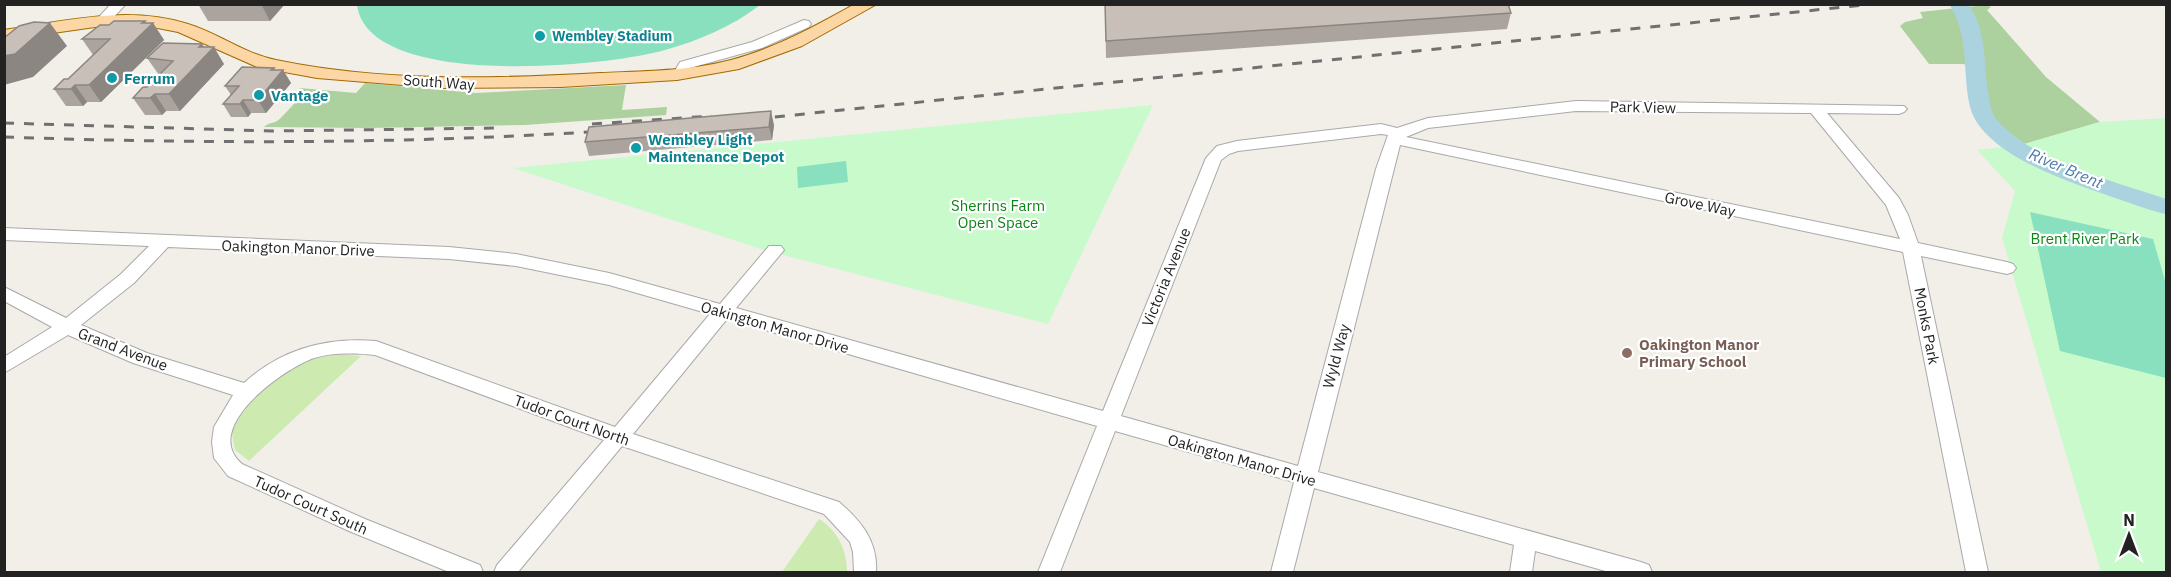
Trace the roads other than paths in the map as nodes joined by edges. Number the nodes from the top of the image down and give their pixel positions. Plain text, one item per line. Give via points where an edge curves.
1 (869, 4) edge
2 (115, 19) edge
3 (804, 24) dead end
4 (4, 35) edge
5 (680, 74) junction
6 (1815, 108) junction
7 (1899, 109) dead end
8 (1396, 136) junction
9 (4, 234) edge
10 (163, 242) junction
11 (1911, 248) junction
12 (775, 250) dead end
13 (2007, 268) dead end
14 (4, 293) edge
15 (724, 313) junction
16 (67, 327) junction
17 (4, 366) edge
18 (247, 392) junction
19 (1109, 422) junction
20 (619, 437) junction
21 (1305, 478) junction
22 (1525, 541) junction
23 (472, 573) edge
24 (505, 573) edge
25 (865, 573) edge
26 (1049, 573) edge
27 (1282, 573) edge
28 (1521, 573) edge
29 (1641, 573) edge
30 (1977, 573) edge

1 - 5 main road, South Way via 767,55
2 - 4 main road, South Way
2 - 5 main road, South Way via 185,28 273,65 360,76 482,85
3 - 5 street via 756,45 685,65
6 - 7 street, Park View
6 - 8 street, Park View via 1567,106 1428,123
6 - 11 street, Monks Park via 1893,202
8 - 11 street, Grove Way
8 - 19 street, Victoria Avenue via 1377,130 1237,146 1218,153
8 - 21 street, Wyld Way
9 - 10 street, Oakington Manor Drive
10 - 15 street, Oakington Manor Drive via 449,253 516,260 609,279
10 - 16 street via 115,291
11 - 13 street, Grove Way
11 - 30 street, Monks Park
12 - 15 street
14 - 16 street, Grand Avenue
15 - 19 street, Oakington Manor Drive
15 - 20 street
16 - 17 street
16 - 18 street, Grand Avenue via 140,358
18 - 20 street, Tudor Court North via 269,374 310,353 351,345 375,348
18 - 23 street, Tudor Court South via 225,425 222,455 226,463 252,479
19 - 21 street, Oakington Manor Drive
19 - 26 street, Victoria Avenue
20 - 24 street
20 - 25 street, Tudor Court North via 831,508 852,526 862,543 867,556
21 - 22 street, Oakington Manor Drive
21 - 27 street, Wyld Way
22 - 28 street
22 - 29 street, Oakington Manor Drive

